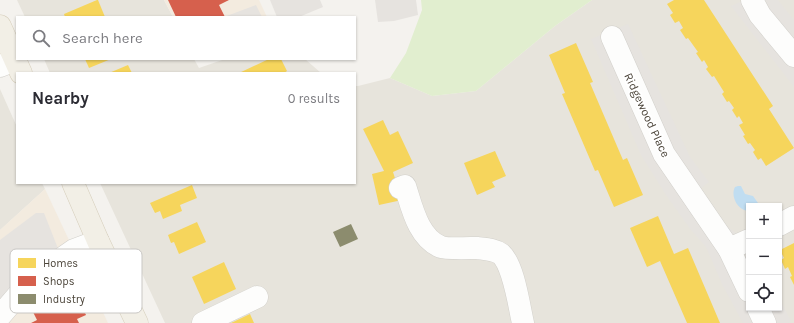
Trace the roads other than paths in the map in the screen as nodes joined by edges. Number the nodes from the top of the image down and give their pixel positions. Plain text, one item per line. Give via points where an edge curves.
1 (752, 0) edge
2 (0, 26) edge
3 (612, 37) dead end
4 (794, 56) edge
5 (12, 66) edge
6 (73, 184) edge
7 (400, 188) dead end
8 (794, 217) edge
9 (782, 223) edge
10 (98, 241) junction
11 (746, 241) edge
12 (729, 248) junction
13 (77, 249) edge
14 (102, 249) edge
15 (746, 285) edge
16 (256, 297) dead end
17 (10, 304) edge
18 (759, 311) edge
19 (132, 313) edge
20 (0, 316) edge
21 (137, 323) edge
22 (203, 323) edge
23 (522, 323) edge
24 (765, 323) edge

1 - 4 street via 760,15
2 - 5 main road
3 - 12 street, Ridgewood Place via 664,154
6 - 10 main road
7 - 23 street via 405,186 421,228 431,241 442,248 490,249 500,253 506,260 512,278
8 - 9 street
10 - 13 street
10 - 14 main road
11 - 12 street
12 - 15 street, Ridgewood Place
16 - 22 street
17 - 20 street
18 - 24 street
19 - 21 main road

